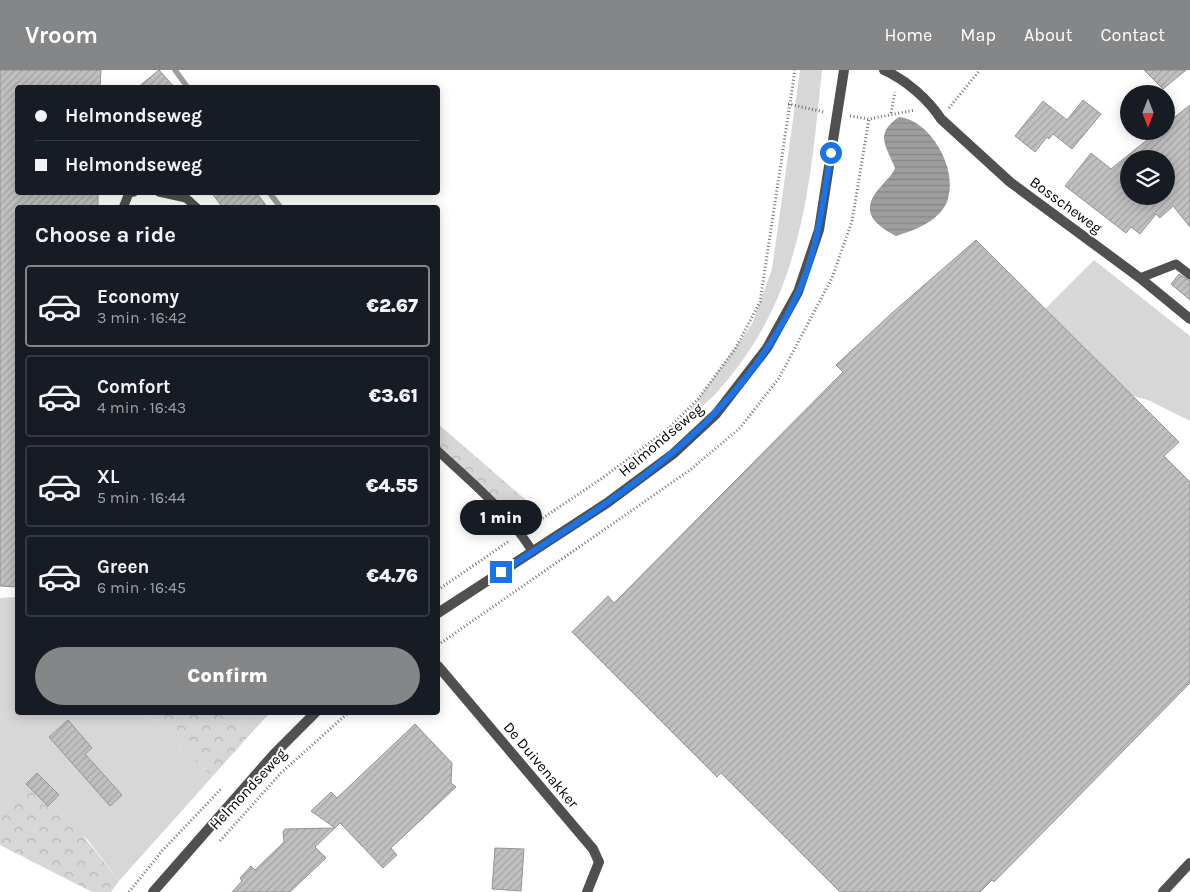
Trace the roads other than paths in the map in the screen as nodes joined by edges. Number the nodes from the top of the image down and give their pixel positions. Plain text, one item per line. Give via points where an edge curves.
1 (844, 70) edge
2 (884, 70) edge
3 (898, 73) edge
4 (172, 195) edge
5 (194, 205) edge
6 (1190, 275) edge
7 (1140, 278) junction
8 (1190, 318) edge
9 (440, 453) edge
10 (532, 552) junction
11 (440, 612) edge
12 (440, 668) edge
13 (313, 715) edge
14 (1190, 863) edge
15 (153, 892) edge
16 (587, 892) edge
17 (1163, 892) edge

1 - 10 street, Helmondseweg via 819,230 798,292 767,348 716,414 673,454 607,503
2 - 3 street, Bosscheweg
3 - 7 street, Bosscheweg via 941,119 1010,182
4 - 5 lane via 186,198
6 - 7 lane via 1176,264
7 - 8 street, Bosscheweg
9 - 10 lane via 498,506
10 - 11 street, Helmondseweg
12 - 16 street, De Duivenakker via 593,849 599,862
13 - 15 street, Helmondseweg via 274,754
14 - 17 street

